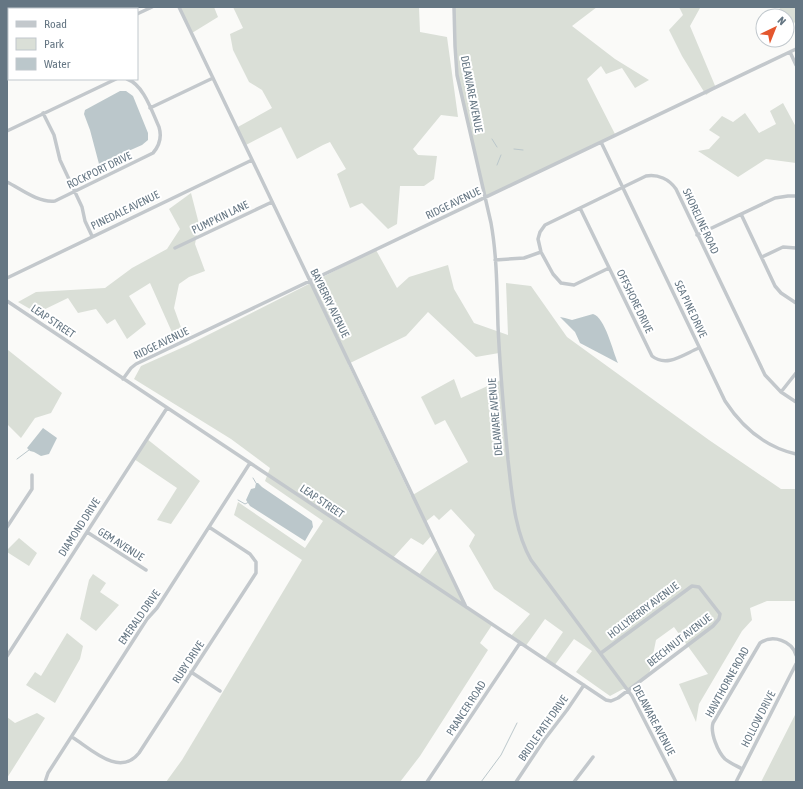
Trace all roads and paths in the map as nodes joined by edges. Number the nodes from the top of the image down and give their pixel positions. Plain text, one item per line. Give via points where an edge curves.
1 (152, 7) edge
2 (179, 7) edge
3 (454, 7) edge
4 (138, 14) edge
5 (796, 49) edge
6 (790, 52) junction
7 (796, 65) edge
8 (213, 78) junction
9 (114, 80) edge
10 (129, 80) edge
11 (150, 108) junction
12 (43, 113) junction
13 (7, 130) edge
14 (601, 142) junction
15 (252, 160) junction
16 (7, 182) edge
17 (623, 187) junction
18 (75, 191) junction
19 (796, 196) edge
20 (485, 197) junction
21 (272, 202) junction
22 (580, 208) junction
23 (741, 214) junction
24 (697, 235) junction
25 (92, 236) junction
26 (175, 248) dead end
27 (796, 248) edge
28 (541, 252) junction
29 (762, 256) junction
30 (495, 260) junction
31 (609, 268) junction
32 (7, 278) edge
33 (310, 281) junction
34 (7, 301) edge
35 (796, 303) edge
36 (699, 348) junction
37 (796, 373) edge
38 (123, 379) junction
39 (781, 392) junction
40 (796, 402) edge
41 (167, 408) junction
42 (796, 454) edge
43 (250, 463) junction
44 (32, 475) dead end
45 (7, 527) edge
46 (209, 527) junction
47 (87, 532) junction
48 (146, 570) dead end
49 (466, 608) junction
50 (720, 617) joint
51 (520, 643) junction
52 (601, 653) junction
53 (796, 655) edge
54 (7, 656) edge
55 (796, 664) edge
56 (191, 672) junction
57 (584, 685) junction
58 (629, 690) junction
59 (220, 691) dead end
60 (72, 737) junction
61 (593, 757) dead end
62 (742, 769) junction
63 (45, 782) edge
64 (427, 782) edge
65 (516, 782) edge
66 (574, 782) edge
67 (676, 782) edge
68 (736, 782) edge

1 - 4 street
2 - 8 street, BAYBERRY AVENUE
3 - 20 street, DELAWARE AVENUE via 457,75
5 - 6 street, RIDGE AVENUE
6 - 7 street
6 - 14 street, RIDGE AVENUE
8 - 11 street
8 - 15 street, BAYBERRY AVENUE
9 - 12 street
10 - 11 street, ROCKPORT DRIVE via 140,89
11 - 18 street, ROCKPORT DRIVE via 160,133 160,142 155,151
12 - 13 street
12 - 18 street via 55,137 60,160
14 - 17 street, SEA PINE DRIVE
14 - 20 street, RIDGE AVENUE
15 - 21 street, BAYBERRY AVENUE
15 - 25 street, PINEDALE AVENUE
16 - 18 street, ROCKPORT DRIVE via 45,201 56,200
17 - 22 street, SHORELINE ROAD
17 - 24 street, SHORELINE ROAD via 646,176 657,176 666,180 676,189
17 - 36 street, SEA PINE DRIVE
18 - 25 street via 83,209 84,221
19 - 23 street via 775,198
20 - 30 street, DELAWARE AVENUE via 493,234
20 - 33 street, RIDGE AVENUE
21 - 26 street, PUMPKIN LANE
21 - 33 street, BAYBERRY AVENUE
22 - 28 street, SHORELINE ROAD via 542,228 538,239
22 - 31 street, OFFSHORE DRIVE
23 - 24 street
23 - 29 street
24 - 39 street, SHORELINE ROAD via 761,368
25 - 32 street, PINEDALE AVENUE
27 - 29 street via 783,247
28 - 30 street via 524,258
28 - 31 street, SHORELINE ROAD via 561,283 574,285
29 - 35 street via 777,290
30 - 52 street, DELAWARE AVENUE via 508,454 514,505 522,539 531,560
31 - 36 street, OFFSHORE DRIVE via 652,356 669,361
33 - 38 street, RIDGE AVENUE via 136,364
33 - 49 street, BAYBERRY AVENUE
34 - 38 street, LEAP STREET
36 - 42 street, SEA PINE DRIVE via 725,401 740,422 770,445
37 - 39 street
38 - 41 street, LEAP STREET
39 - 40 street, SHORELINE ROAD
41 - 43 street, LEAP STREET
41 - 47 street, DIAMOND DRIVE
43 - 46 street, EMERALD DRIVE
43 - 49 street, LEAP STREET
44 - 45 street via 32,489
46 - 56 street, RUBY DRIVE via 250,554 255,559 257,570
46 - 60 street, EMERALD DRIVE
47 - 48 street, GEM AVENUE
47 - 54 street, DIAMOND DRIVE
49 - 51 street, LEAP STREET
50 - 52 street, HOLLYBERRY AVENUE via 719,612 698,586 692,586
50 - 58 street, BEECHNUT AVENUE via 713,626
51 - 57 street, LEAP STREET
51 - 64 street, PRANCER ROAD
52 - 58 street, DELAWARE AVENUE
53 - 62 street, HAWTHORNE ROAD via 784,642 773,638 759,644 713,723 713,736 723,757
55 - 62 street, HOLLOW DRIVE
56 - 59 street
56 - 60 street, RUBY DRIVE via 139,754 132,760 122,764 113,762
57 - 58 street, LEAP STREET via 610,701 616,700
57 - 65 street, BRIDLE PATH DRIVE
58 - 67 street, DELAWARE AVENUE
60 - 63 street, EMERALD DRIVE via 48,773
61 - 66 street
62 - 68 street, HOLLOW DRIVE

